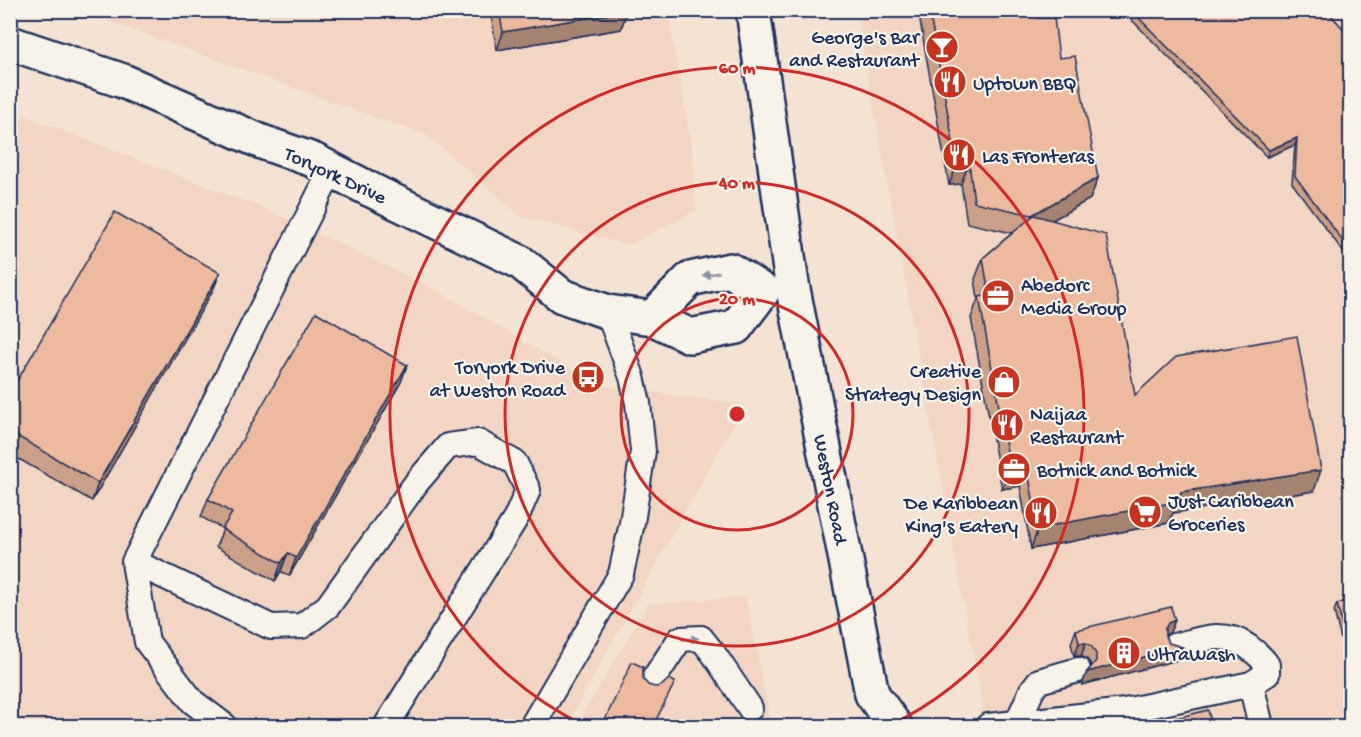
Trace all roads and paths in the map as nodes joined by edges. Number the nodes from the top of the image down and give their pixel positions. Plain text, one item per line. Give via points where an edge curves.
1 (753, 10) edge
2 (10, 43) edge
3 (332, 169) junction
4 (778, 287) junction
5 (608, 312) junction
6 (652, 318) junction
7 (134, 562) junction
8 (1174, 646) edge
9 (1078, 670) dead end
10 (653, 680) dead end
11 (1251, 684) junction
12 (872, 694) junction
13 (750, 708) dead end
14 (1127, 719) edge
15 (1017, 723) junction
16 (225, 726) edge
17 (386, 726) edge
18 (532, 726) edge
19 (863, 726) edge
20 (895, 726) edge
21 (988, 726) edge
22 (1261, 726) edge

1 - 4 street, Weston Road
2 - 3 street, Toryork Drive via 123,81
3 - 5 street, Toryork Drive via 520,262 562,296
3 - 7 lane
4 -> 6 street via 730,270 690,279
4 - 6 street, Toryork Drive via 736,327 690,336
4 - 12 street, Weston Road
5 - 6 street, Toryork Drive
5 - 18 lane via 638,403 643,451 632,523 621,574
7 - 16 lane via 147,642 193,702
7 - 17 lane via 271,627 302,626 328,606 417,482 448,446 478,442 515,463 528,490 516,518
8 - 11 lane via 1220,636 1243,643 1267,665 1267,674
9 - 15 lane via 1039,681
10 -> 13 lane via 680,639 701,638
11 - 14 lane
11 - 22 lane
12 - 19 street, Weston Road
12 - 20 street, Weston Road
14 - 15 lane
15 - 21 lane

